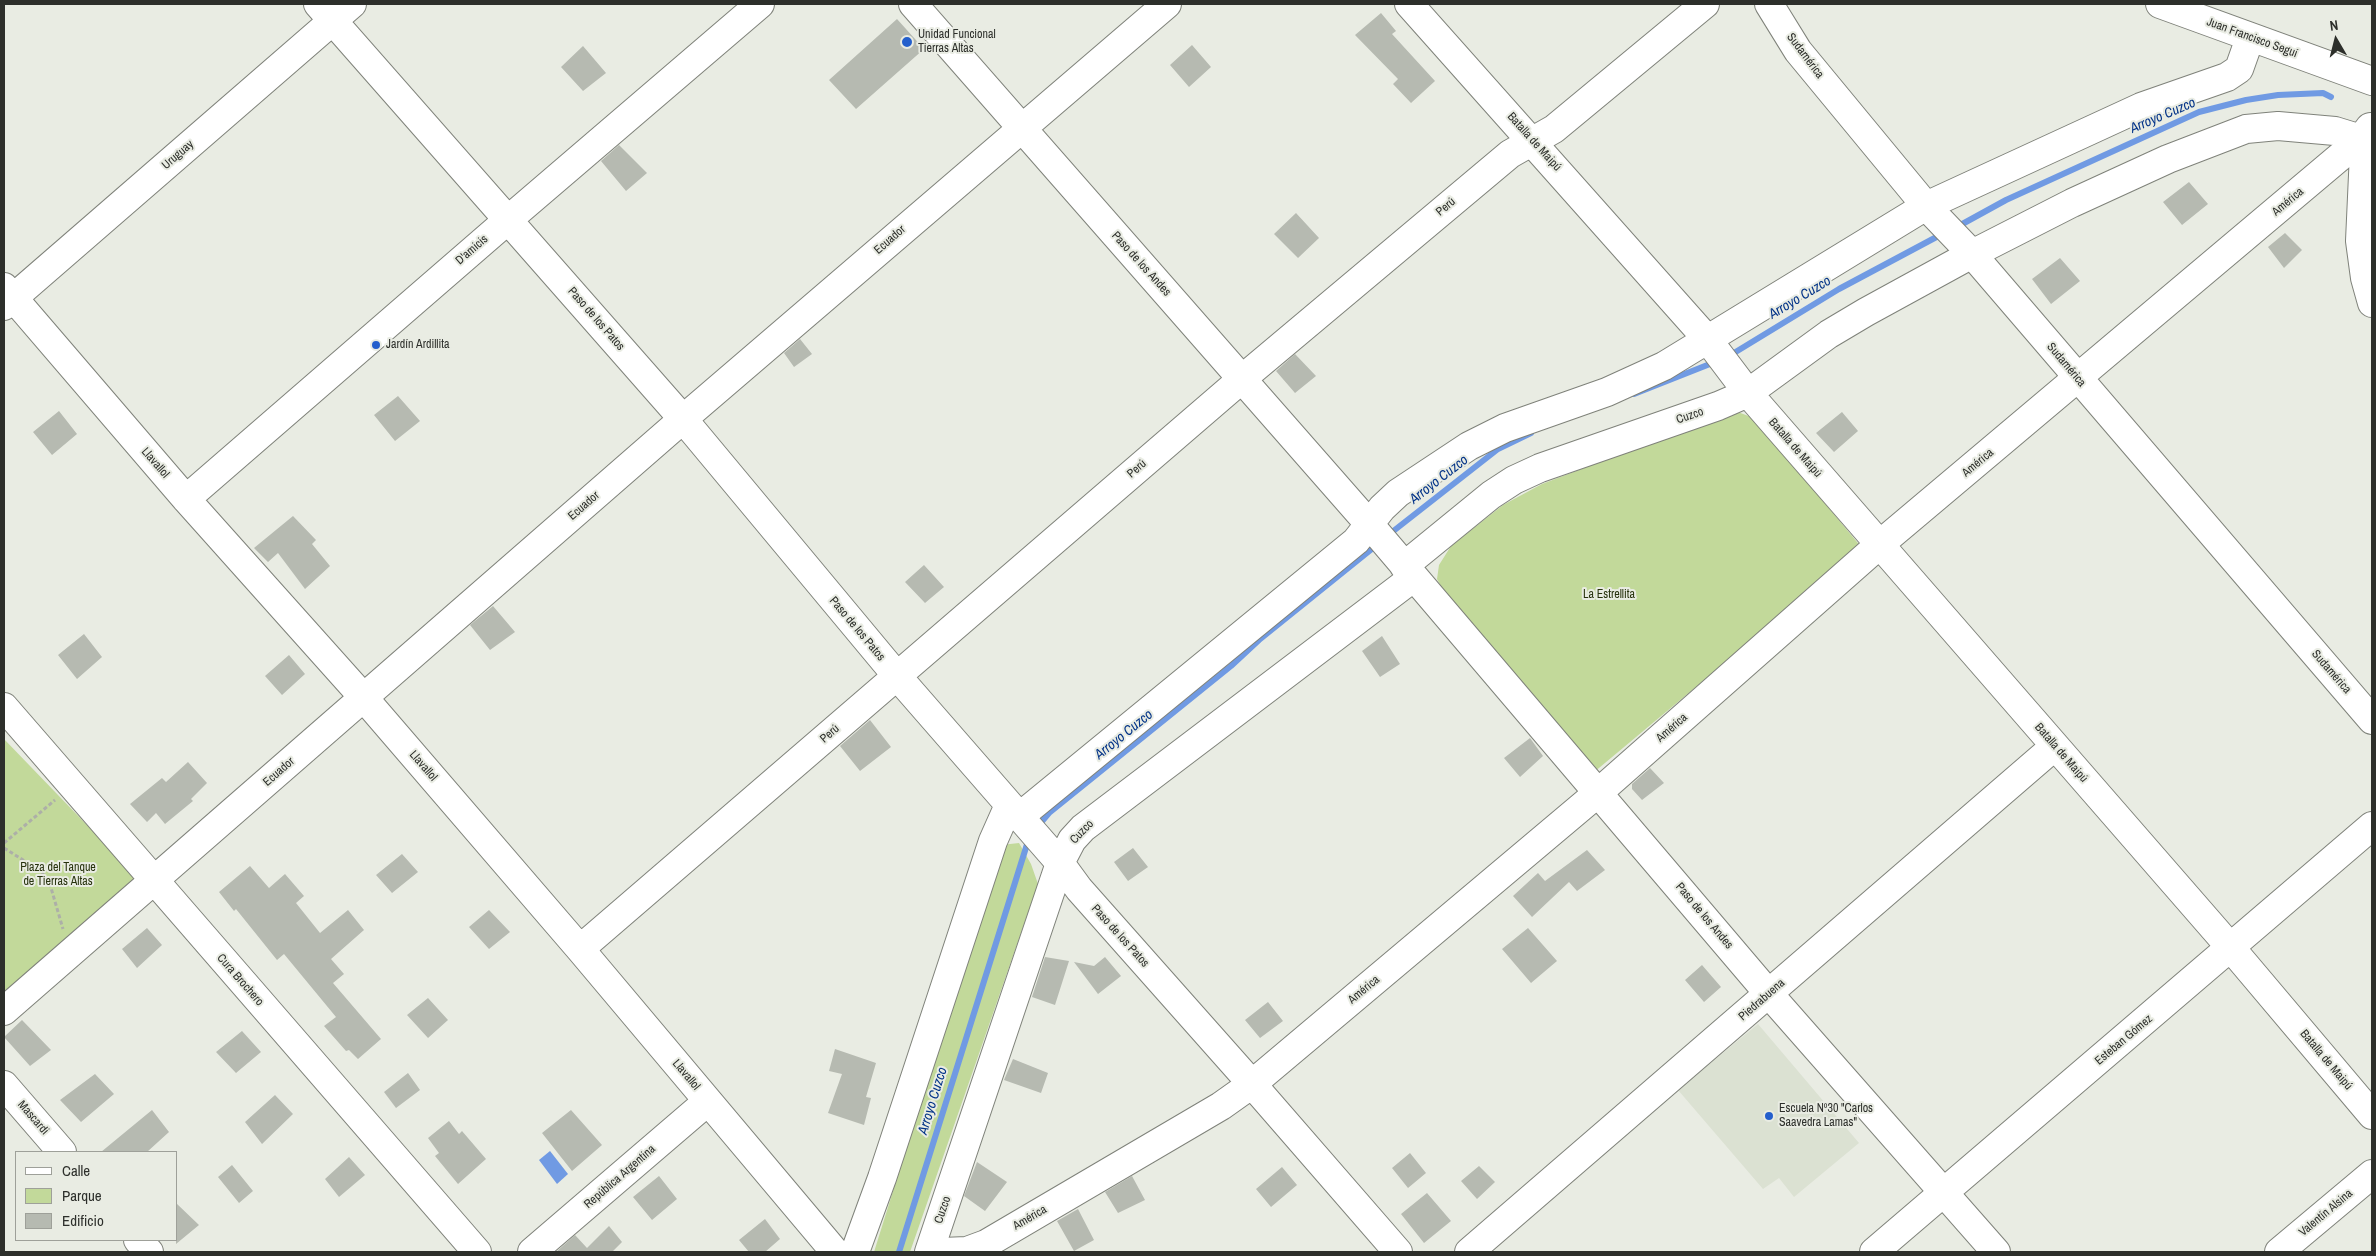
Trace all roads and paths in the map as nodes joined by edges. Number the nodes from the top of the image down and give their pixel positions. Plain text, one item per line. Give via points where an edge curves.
1 (760, 4) edge
2 (912, 4) edge
3 (1167, 4) edge
4 (1409, 4) edge
5 (1705, 4) edge
6 (1769, 4) edge
7 (2160, 4) edge
8 (334, 9) edge
9 (2250, 38) junction
10 (2372, 81) edge
11 (1020, 128) junction
12 (2367, 132) edge
13 (1532, 141) junction
14 (1930, 211) junction
15 (509, 218) junction
16 (1966, 248) junction
17 (7, 297) edge
18 (2372, 303) edge
19 (1712, 345) junction
20 (1243, 378) junction
21 (2078, 379) junction
22 (1748, 393) junction
23 (683, 419) junction
24 (186, 499) junction
25 (1879, 545) junction
26 (1391, 550) junction
27 (897, 676) junction
28 (364, 698) junction
29 (4, 707) edge
30 (2372, 720) edge
31 (2055, 746) junction
32 (72, 785) junction
33 (1599, 792) junction
34 (1018, 816) junction
35 (2372, 826) edge
36 (4, 844) edge
37 (4, 848) edge
38 (1053, 854) junction
39 (155, 881) junction
40 (2231, 948) junction
41 (580, 949) junction
42 (70, 954) junction
43 (1769, 994) junction
44 (4, 1010) edge
45 (1252, 1084) junction
46 (4, 1085) edge
47 (708, 1101) junction
48 (2372, 1115) edge
49 (61, 1151) edge
50 (2372, 1174) edge
51 (1945, 1192) junction
52 (139, 1241) edge
53 (148, 1252) edge
54 (477, 1252) edge
55 (532, 1252) edge
56 (835, 1252) edge
57 (855, 1252) edge
58 (929, 1252) edge
59 (942, 1252) edge
60 (1398, 1252) edge
61 (1468, 1252) edge
62 (1874, 1252) edge
63 (1996, 1252) edge
64 (2279, 1252) edge

1 - 15 street, D'amicis
2 - 11 street, Paso de los Andes
3 - 11 street, Ecuador
4 - 13 street, Batalla de Maipú
5 - 13 street, Perú via 1554,129
6 - 14 street, Sudamérica via 1798,51
7 - 9 street, Juan Francisco Seguí
8 - 15 street, Paso de los Patos
8 - 17 street, Uruguay
9 - 10 street, Juan Francisco Seguí
9 - 14 street via 2239,69 2227,77 2141,107
11 - 20 street, Paso de los Andes
11 - 23 street, Ecuador
12 - 16 street, Cuzco via 2278,126 2246,129 2168,159
12 - 18 street via 2360,241
12 - 21 street, América
13 - 19 street, Batalla de Maipú
13 - 20 street, Perú via 1510,154
14 - 16 street, Sudamérica
14 - 19 street
15 - 23 street, Paso de los Patos
15 - 24 street, D'amicis
16 - 21 street, Sudamérica
16 - 22 street, Cuzco via 1829,334
17 - 24 street, Llavallol
19 - 22 street, Batalla de Maipú
19 - 26 street via 1607,392 1505,428 1469,446 1398,493 1382,508
20 - 26 street, Paso de los Andes
20 - 27 street, Perú
21 - 25 street, América
21 - 30 street, Sudamérica
22 - 25 street, Batalla de Maipú
22 - 26 street, Cuzco via 1540,468
23 - 27 street, Paso de los Patos
23 - 28 street, Ecuador
24 - 28 street, Llavallol
25 - 31 street, Batalla de Maipú
25 - 33 street, América
26 - 33 street, Paso de los Andes
26 - 34 street via 1356,541
26 - 38 street, Cuzco
27 - 34 street, Paso de los Patos
27 - 41 street, Perú
28 - 39 street, Ecuador
28 - 41 street, Llavallol
29 - 32 street, Cura Brochero
31 - 40 street, Batalla de Maipú
31 - 43 street, Piedrabuena
32 - 36 path
32 - 39 street, Cura Brochero
33 - 43 street, Paso de los Andes
33 - 45 street, América
34 - 38 street, Paso de los Patos
34 - 57 street via 993,841
35 - 40 street, Esteban Gómez
37 - 42 path via 39,870 49,881
38 - 45 street, Paso de los Patos via 1079,889
38 - 58 street, Cuzco
39 - 42 street, Ecuador
39 - 54 street, Cura Brochero
40 - 48 street, Batalla de Maipú
40 - 51 street, Esteban Gómez
41 - 47 street, Llavallol
42 - 44 street, Ecuador
43 - 51 street, Paso de los Andes
43 - 61 street, Piedrabuena
45 - 59 street, América via 1221,1106 986,1244 967,1251
45 - 60 street, Paso de los Patos
46 - 49 street, Mascardi
47 - 55 street, República Argentina
47 - 56 street, Llavallol
50 - 64 street, Valentín Alsina
51 - 62 street, Esteban Gómez
51 - 63 street, Paso de los Andes
52 - 53 street

